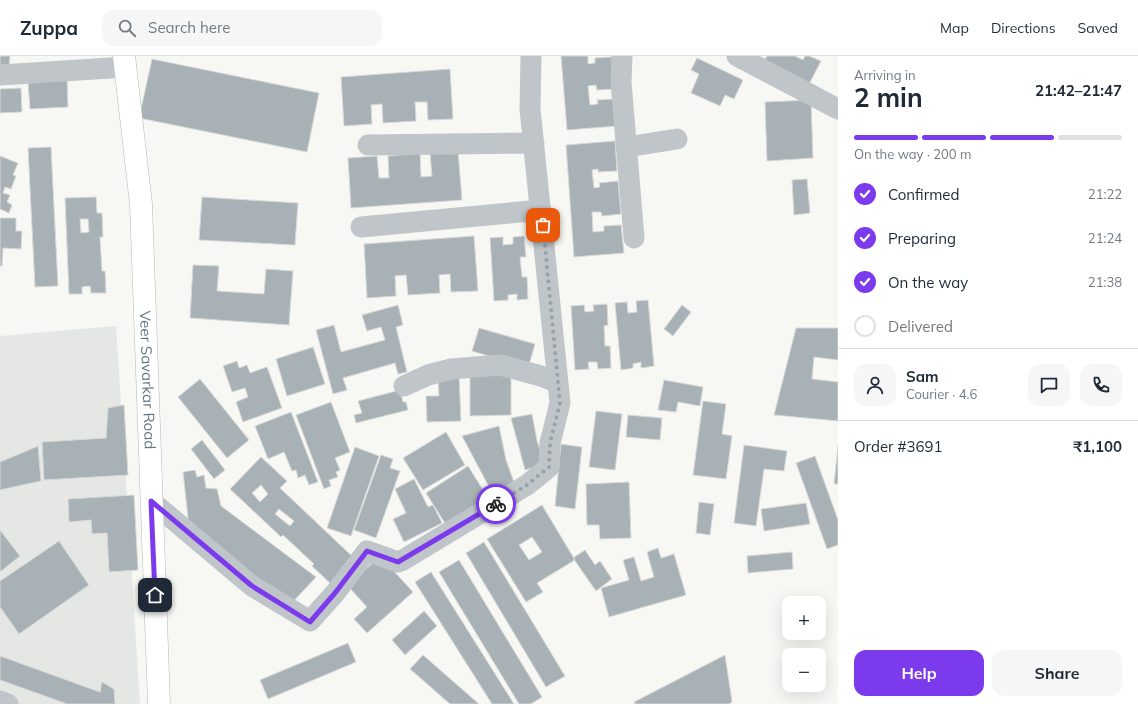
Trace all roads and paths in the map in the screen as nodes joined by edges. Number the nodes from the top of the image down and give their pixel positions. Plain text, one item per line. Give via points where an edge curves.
1 (531, 56) edge
2 (622, 56) edge
3 (744, 58) edge
4 (125, 62) edge
5 (0, 75) edge
6 (838, 108) edge
7 (677, 139) dead end
8 (534, 143) junction
9 (368, 145) dead end
10 (626, 147) junction
11 (541, 210) junction
12 (361, 227) dead end
13 (634, 238) dead end
14 (558, 383) junction
15 (404, 386) dead end
16 (151, 501) junction
17 (0, 701) edge
18 (8, 704) edge
19 (159, 704) edge

1 - 8 street via 530,109
2 - 10 street
3 - 6 street
4 - 5 street
4 - 16 main road, Veer Savarkar Road via 141,204
7 - 10 street
8 - 9 street
8 - 11 street
10 - 13 street
11 - 12 street
11 - 14 street
14 - 15 street via 500,365 451,369 428,375
14 - 16 street via 560,403 550,443 549,467 527,485 403,560 398,562 367,551 310,622 252,586
16 - 19 main road, Veer Savarkar Road
17 - 18 street

